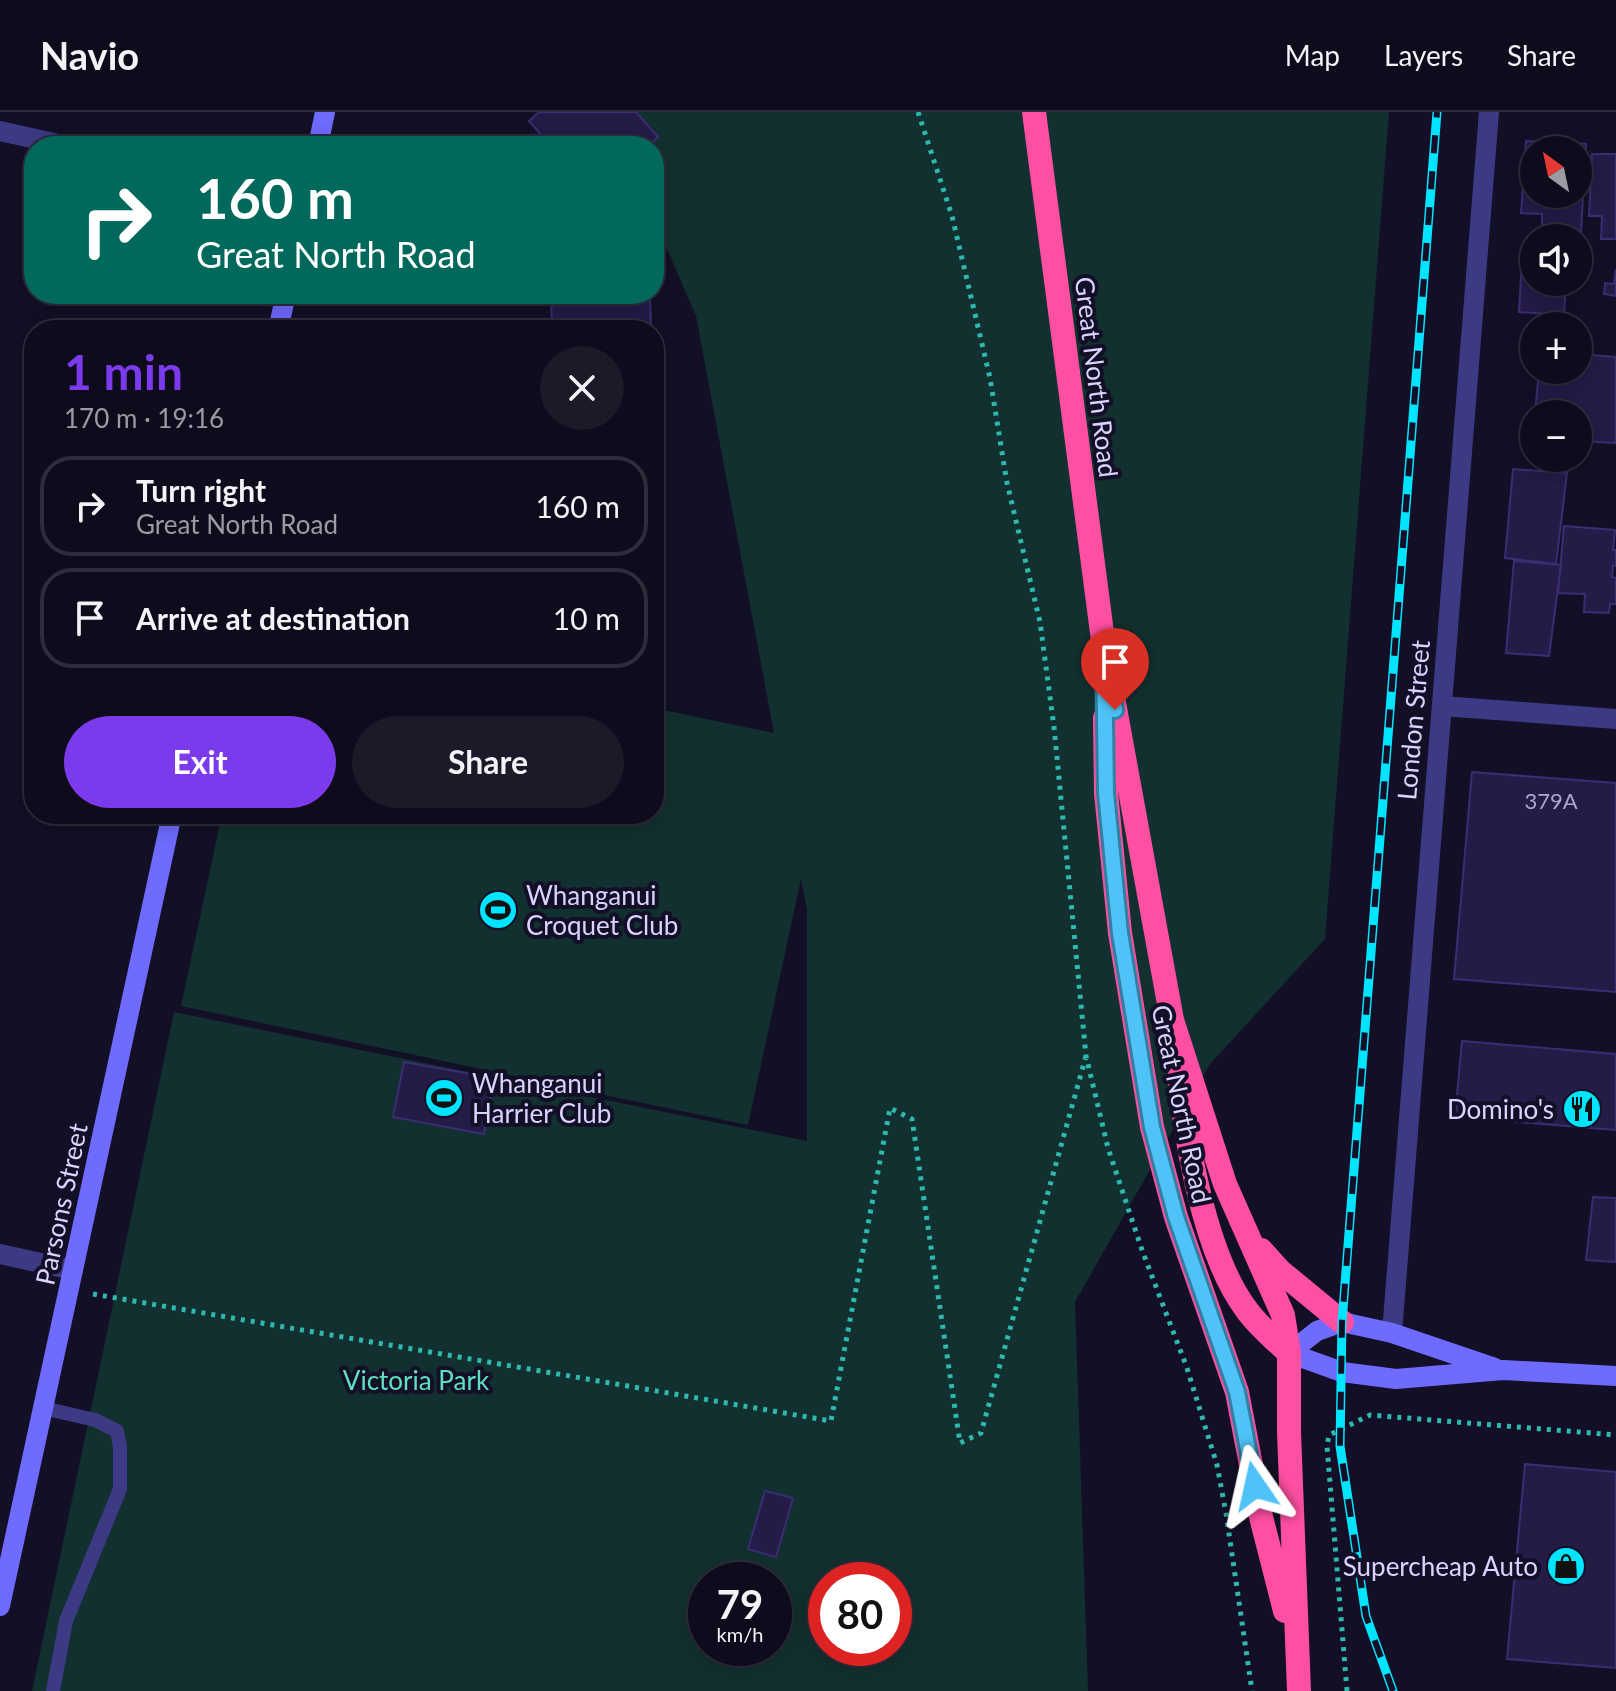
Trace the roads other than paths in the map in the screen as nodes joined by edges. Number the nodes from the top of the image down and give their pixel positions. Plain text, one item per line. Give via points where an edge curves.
1 (325, 112) edge
2 (1034, 112) edge
3 (1489, 112) edge
4 (0, 131) edge
5 (24, 136) edge
6 (320, 136) edge
7 (1104, 648) junction
8 (1442, 706) junction
9 (1616, 719) edge
10 (170, 824) edge
11 (1172, 1020) junction
12 (1248, 1237) junction
13 (0, 1254) edge
14 (71, 1280) junction
15 (1342, 1322) junction
16 (1392, 1333) junction
17 (1289, 1353) junction
18 (1503, 1370) junction
19 (1616, 1376) edge
20 (43, 1408) junction
21 (0, 1606) edge
22 (1296, 1652) junction
23 (53, 1691) edge
24 (1299, 1691) edge

1 - 6 street
2 - 7 highway, Great North Road
3 - 8 street, London Street
4 - 5 street
7 - 11 highway, Great North Road
7 - 22 highway, Great North Road via 1106,793 1118,917 1152,1127 1176,1217 1237,1392 1261,1517
8 - 9 street
8 - 16 street, London Street
10 - 14 street, Parsons Street
11 - 12 highway, Great North Road via 1225,1184
11 - 17 highway via 1187,1147 1215,1247 1245,1307
12 - 15 highway
12 - 17 highway, Great North Road via 1283,1315
13 - 14 street
14 - 20 street, Parsons Street
15 - 16 street
15 - 17 street via 1317,1331
16 - 18 street
17 - 18 street via 1342,1372 1396,1379
17 - 22 highway
18 - 19 street
20 - 21 street, Parsons Street
20 - 23 lane via 117,1431 120,1447 120,1489 66,1621
22 - 24 highway

